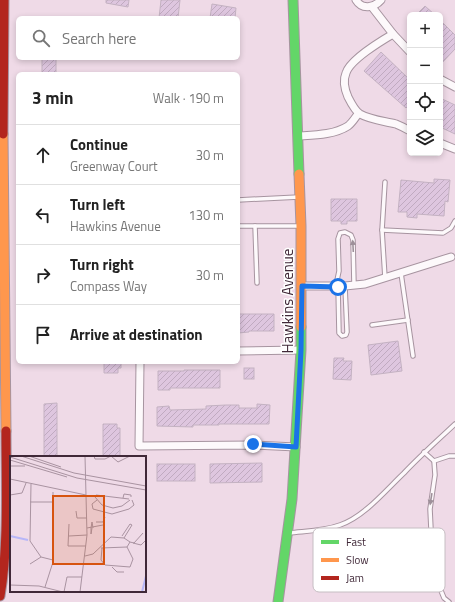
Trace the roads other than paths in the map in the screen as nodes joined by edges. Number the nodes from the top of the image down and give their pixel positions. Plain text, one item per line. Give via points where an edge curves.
1 (4, 0) edge
2 (293, 0) edge
3 (356, 0) edge
4 (381, 0) edge
5 (372, 7) junction
6 (393, 34) junction
7 (407, 49) edge
8 (2, 52) edge
9 (443, 81) edge
10 (455, 87) edge
11 (358, 114) junction
12 (407, 130) edge
13 (298, 136) junction
14 (443, 144) edge
15 (455, 149) edge
16 (385, 182) dead end
17 (300, 197) junction
18 (240, 200) edge
19 (455, 221) edge
20 (240, 226) edge
21 (255, 226) junction
22 (302, 226) junction
23 (382, 230) junction
24 (451, 257) dead end
25 (401, 273) junction
26 (384, 278) junction
27 (257, 283) dead end
28 (354, 285) junction
29 (302, 286) junction
30 (339, 287) junction
31 (408, 320) junction
32 (372, 325) dead end
33 (301, 350) junction
34 (240, 351) edge
35 (413, 356) dead end
36 (140, 364) edge
37 (455, 424) edge
38 (296, 447) junction
39 (424, 452) junction
40 (455, 456) edge
41 (434, 460) junction
42 (328, 528) edge
43 (430, 528) edge
44 (313, 531) edge
45 (289, 533) junction
46 (2, 573) edge
47 (442, 592) edge
48 (0, 596) edge
49 (278, 602) edge
50 (449, 602) edge

1 - 8 main road
2 - 13 main road, Hawkins Avenue
3 - 5 street via 362,6
4 - 5 street
5 - 6 street
6 - 7 street
6 - 11 street via 374,45 346,72 346,91
8 - 46 main road via 6,525
9 - 10 street
11 - 12 street
11 - 13 street via 349,125 340,130
13 - 17 main road, Hawkins Avenue
14 - 15 street
16 - 23 lane
17 - 18 lane
17 - 22 main road, Hawkins Avenue
19 - 23 lane via 451,228 443,233
20 - 21 lane
21 - 22 lane
21 - 27 lane
22 - 29 main road, Hawkins Avenue
23 - 26 lane
24 - 25 street
25 - 26 street
25 - 31 lane
26 - 28 street
28 - 30 street
28 -> 30 lane via 353,240 351,235 345,232 340,233 338,239
29 - 30 street
29 - 33 main road, Hawkins Avenue
30 - 30 lane via 347,332 342,336 340,333
31 - 32 lane
31 - 35 lane
33 - 34 street
33 - 38 main road, Hawkins Avenue
36 - 38 street via 139,446 253,444
37 - 39 lane
38 - 45 main road, Hawkins Avenue
39 - 41 lane
39 - 42 lane via 355,518
40 - 41 lane
41 -> 43 lane
44 - 45 lane
45 - 49 main road, Hawkins Avenue
46 - 48 main road
47 -> 50 lane

